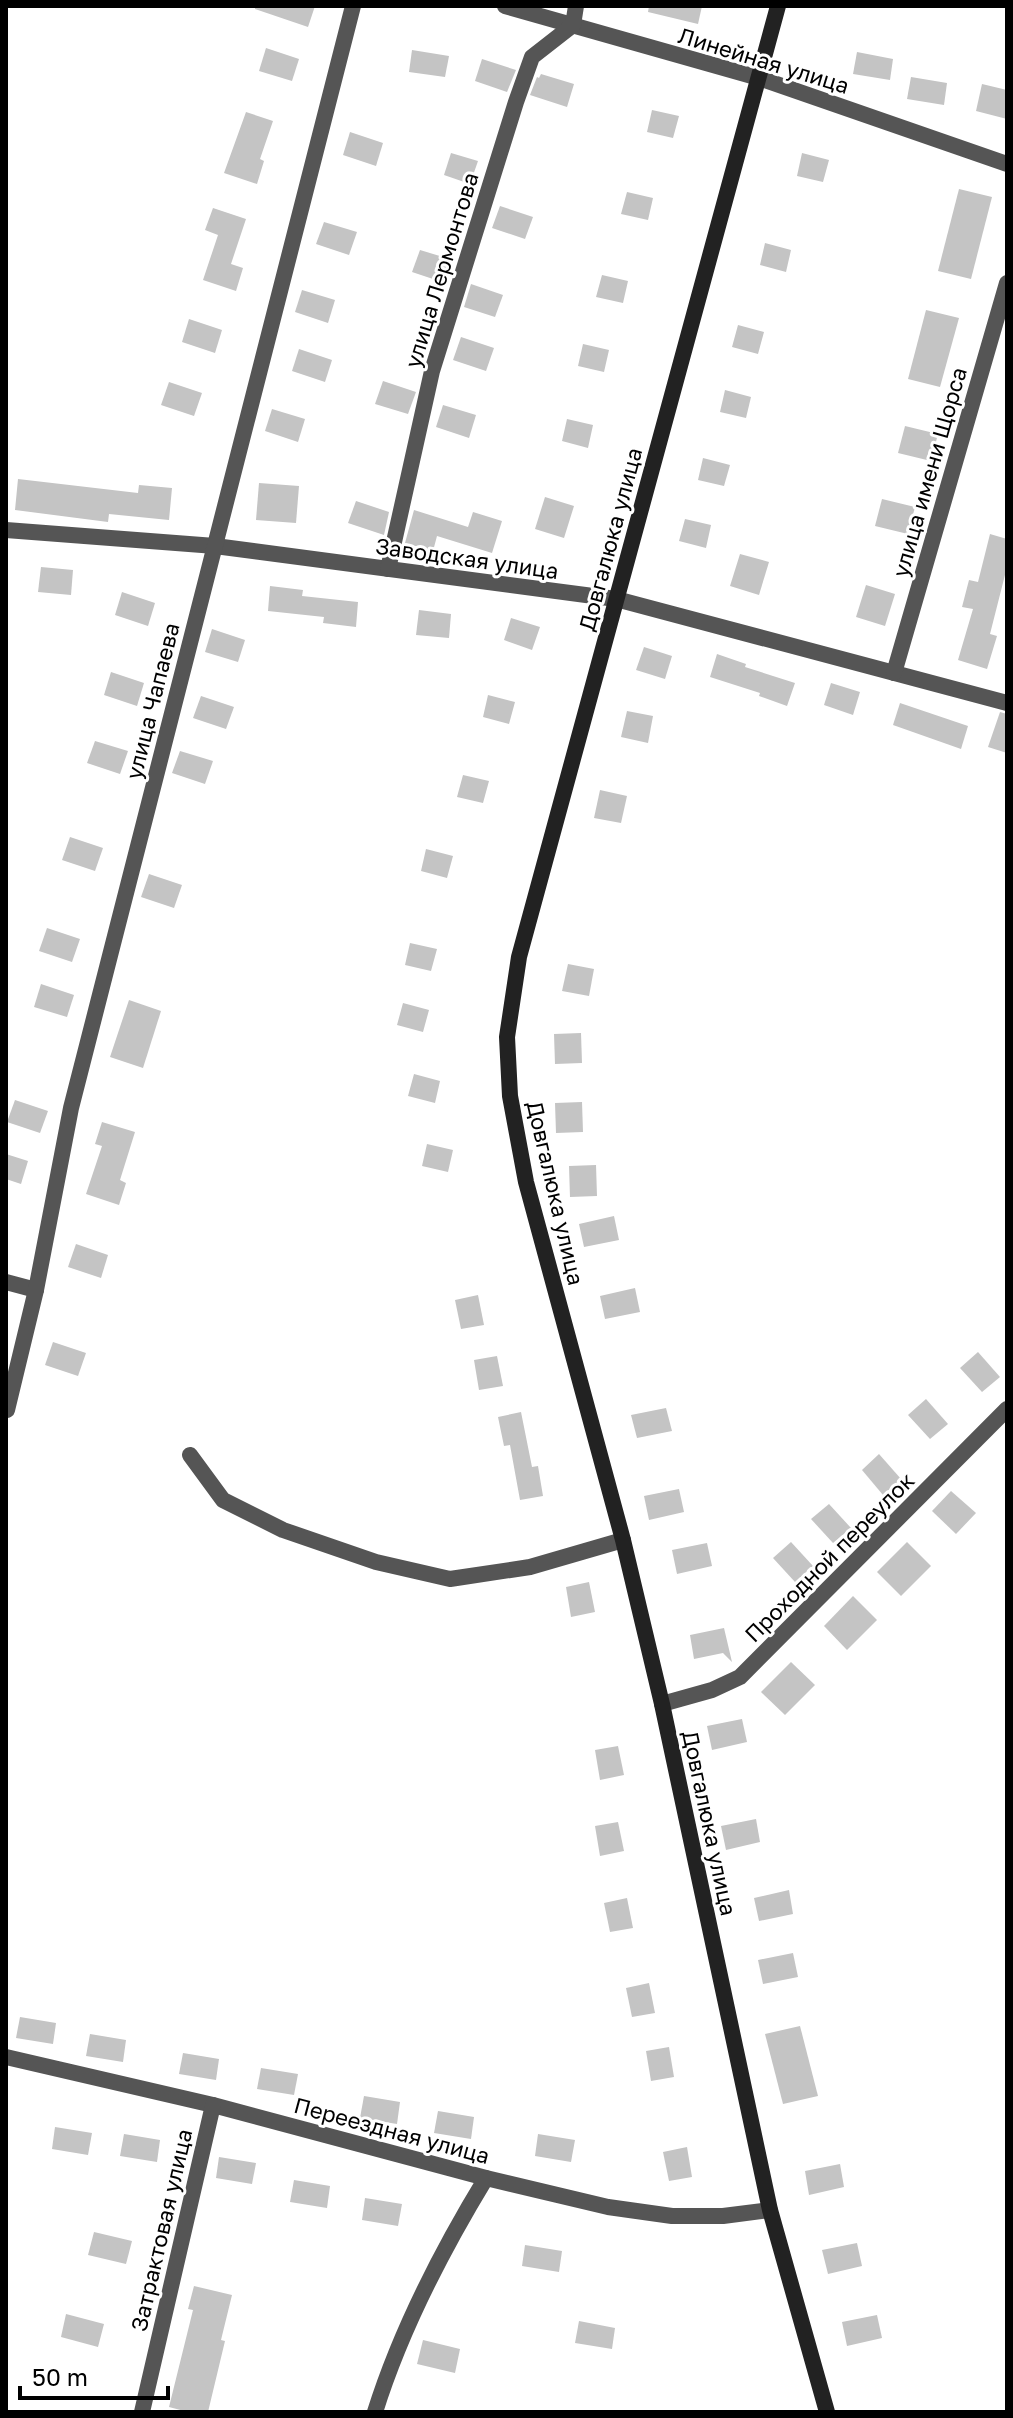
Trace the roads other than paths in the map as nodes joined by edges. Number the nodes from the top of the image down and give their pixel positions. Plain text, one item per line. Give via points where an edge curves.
1 (353, 6) edge
2 (505, 6) edge
3 (576, 6) edge
4 (778, 6) edge
5 (573, 25) junction
6 (759, 78) junction
7 (1007, 164) edge
8 (1007, 283) edge
9 (6, 530) edge
10 (215, 546) junction
11 (388, 569) junction
12 (616, 599) junction
13 (894, 673) junction
14 (1007, 703) edge
15 (6, 1282) edge
16 (36, 1290) junction
17 (1007, 1409) edge
18 (7, 1410) edge
19 (190, 1455) dead end
20 (623, 1540) junction
21 (662, 1704) junction
22 (6, 2057) edge
23 (213, 2105) junction
24 (486, 2178) junction
25 (770, 2210) junction
26 (142, 2412) edge
27 (375, 2412) edge
28 (827, 2412) edge

1 - 10 street, улица Чапаева
2 - 5 street, Линейная улица
3 - 5 street
4 - 6 street, Довгалюка улица
5 - 6 street, Линейная улица
5 - 11 street, улица Лермонтова via 532,57 516,102 432,371
6 - 7 street, Линейная улица
6 - 12 street, Довгалюка улица
8 - 13 street, улица имени Щорса
9 - 10 street, Заводская улица
10 - 11 street, Заводская улица
10 - 16 street, улица Чапаева via 71,1108
11 - 12 street, Заводская улица
12 - 13 street, Заводская улица
12 - 20 street, Довгалюка улица via 519,957 507,1037 510,1096 526,1182
13 - 14 street, Заводская улица
15 - 16 street
16 - 18 street, улица Чапаева
17 - 21 street, Проходной переулок via 740,1677
19 - 20 street via 223,1500 283,1530 376,1562 450,1579 530,1567
20 - 21 street, Довгалюка улица
21 - 25 street, Довгалюка улица
22 - 23 street, Переездная улица
23 - 24 street, Переездная улица
23 - 26 street, Затрактовая улица
24 - 25 street, Переездная улица via 672,2216
24 - 27 street via 440,2255
25 - 28 street, Довгалюка улица

